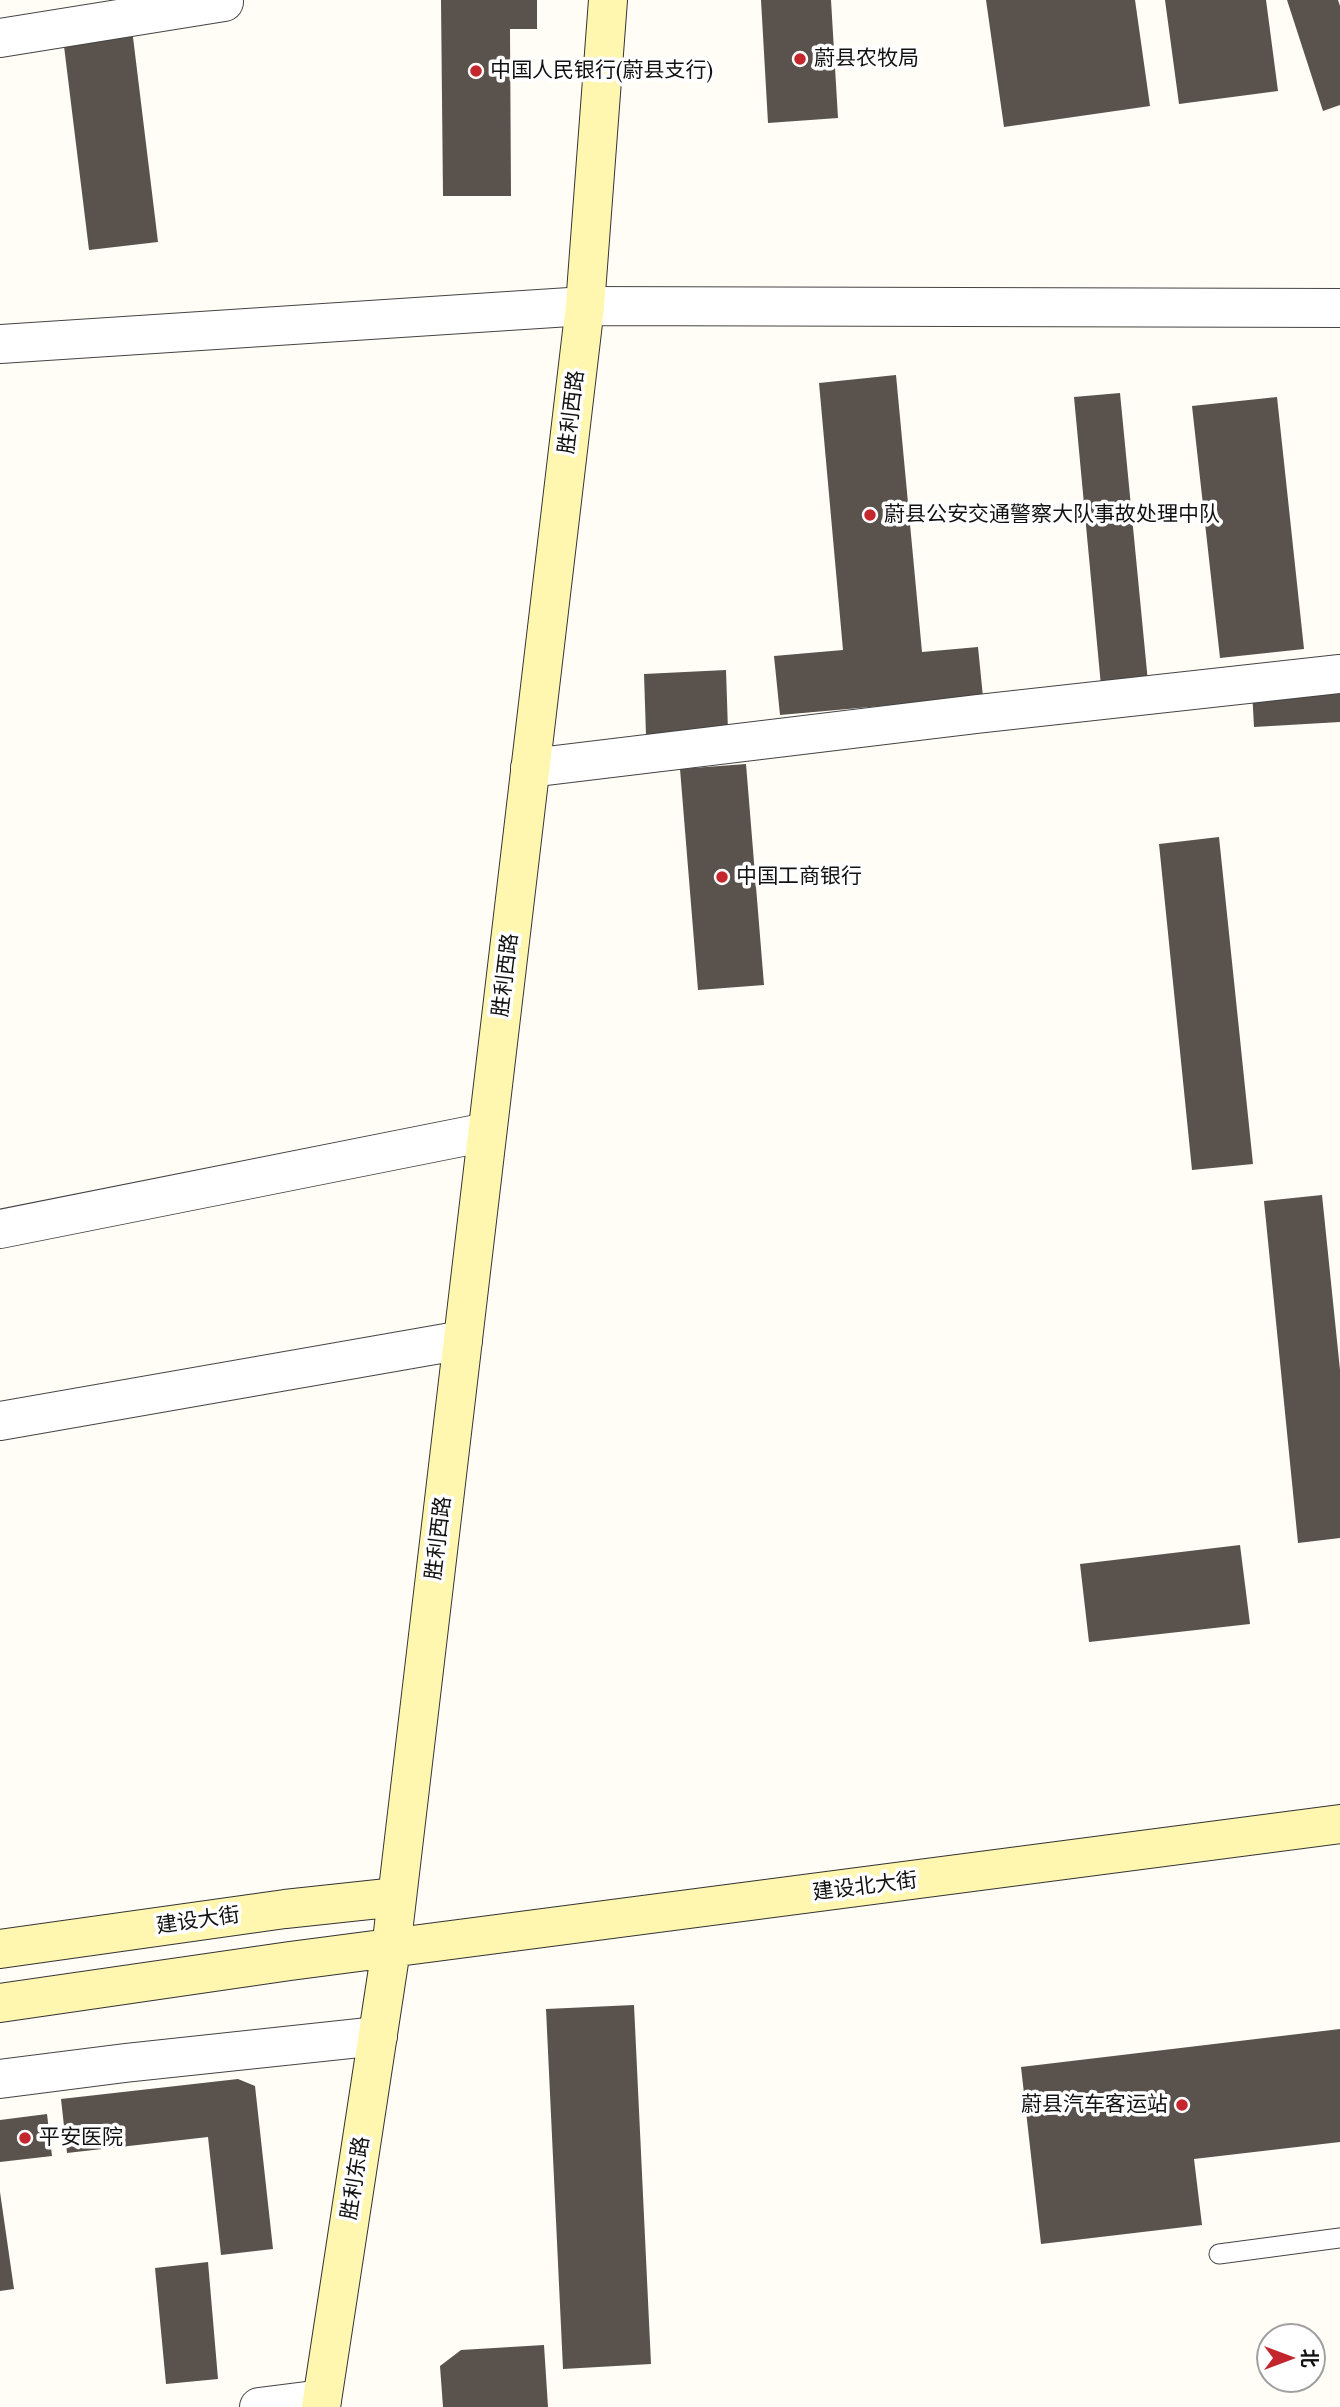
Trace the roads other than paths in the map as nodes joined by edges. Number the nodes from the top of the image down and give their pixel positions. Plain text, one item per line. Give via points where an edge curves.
1 (608, 0) edge
2 (224, 2) edge
3 (0, 38) edge
4 (585, 306) junction
5 (1340, 308) edge
6 (0, 344) edge
7 (1340, 674) edge
8 (530, 768) junction
9 (488, 1132) junction
10 (0, 1229) edge
11 (463, 1340) junction
12 (0, 1421) edge
13 (1340, 1824) edge
14 (397, 1896) junction
15 (0, 1949) edge
16 (391, 1949) junction
17 (0, 2003) edge
18 (378, 2036) junction
19 (0, 2079) edge
20 (1340, 2238) edge
21 (1219, 2254) dead end
22 (321, 2403) edge
23 (259, 2407) edge

1 - 4 main road, 胜利西路
2 - 3 street
4 - 5 street
4 - 6 street
4 - 8 main road, 胜利西路
7 - 8 street
8 - 9 main road, 胜利西路
9 - 10 street
9 - 11 main road, 胜利西路
11 - 12 street
11 - 14 main road, 胜利西路
13 - 16 main road, 建设北大街
14 - 15 main road, 建设大街
14 - 16 main road, 胜利西路
16 - 17 main road
16 - 18 main road, 胜利东路
18 - 19 street
18 - 22 main road, 胜利东路
20 - 21 lane
22 - 23 street

